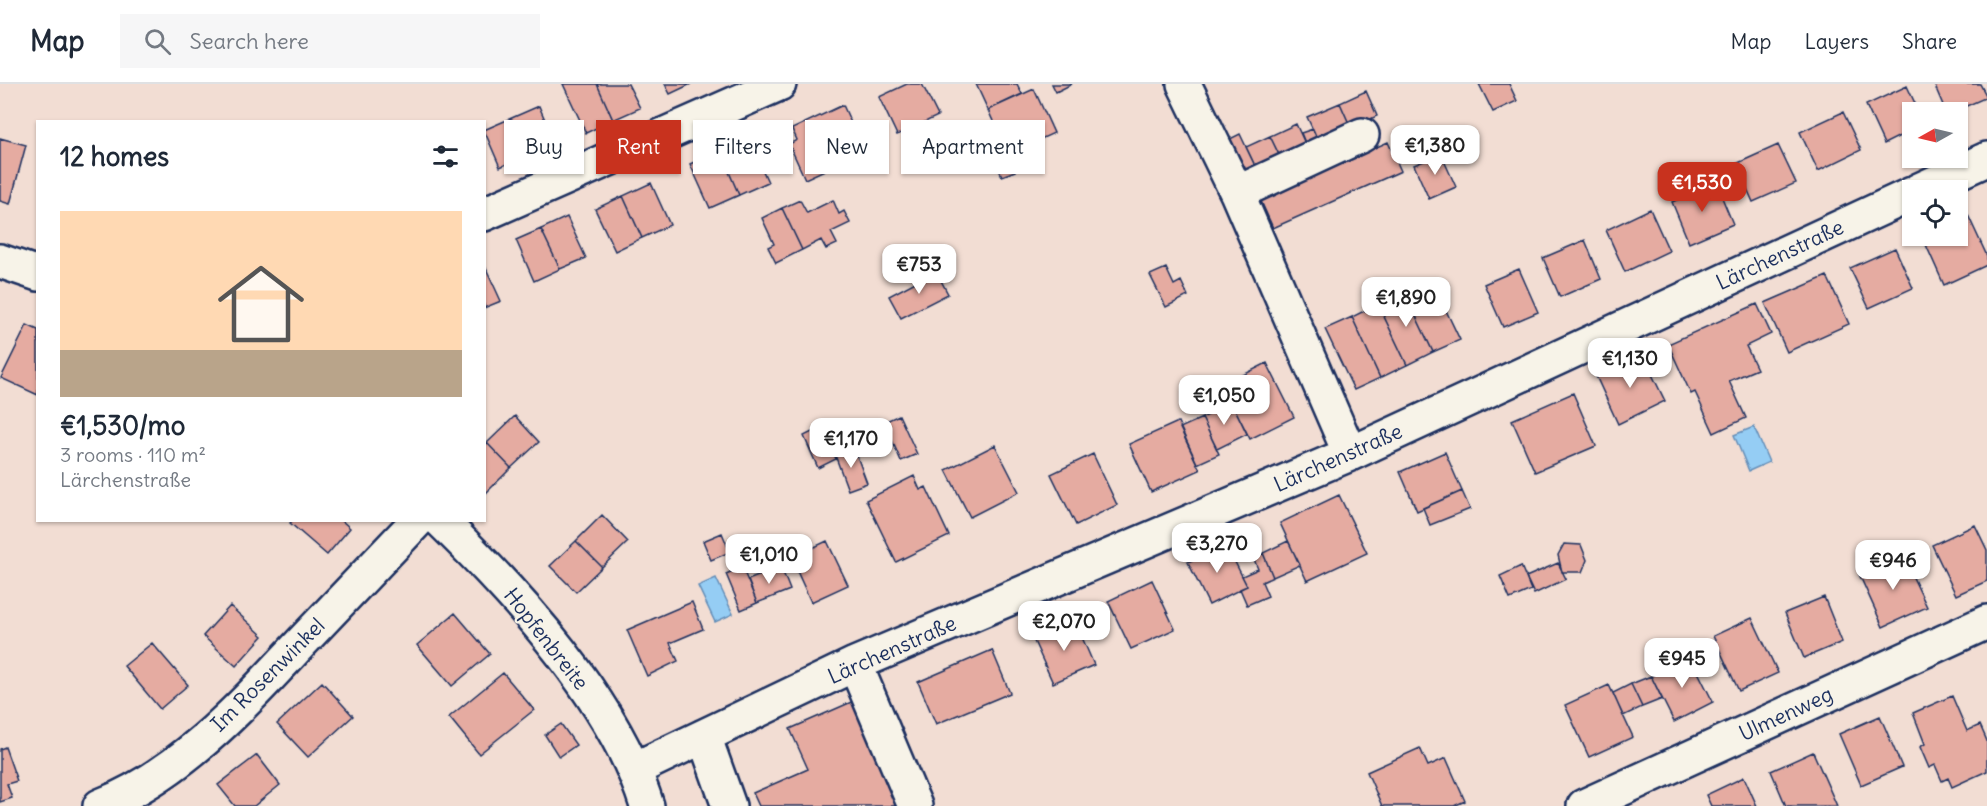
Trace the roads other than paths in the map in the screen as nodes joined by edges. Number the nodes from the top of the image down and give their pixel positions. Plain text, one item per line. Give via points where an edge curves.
1 (779, 84) edge
2 (1184, 84) edge
3 (1362, 135) dead end
4 (1987, 159) edge
5 (1941, 180) edge
6 (1237, 193) junction
7 (1902, 199) edge
8 (486, 213) edge
9 (0, 261) edge
10 (36, 273) edge
11 (1350, 454) junction
12 (416, 522) edge
13 (442, 522) edge
14 (1987, 622) edge
15 (855, 664) junction
16 (704, 736) junction
17 (635, 769) junction
18 (100, 806) edge
19 (647, 806) edge
20 (729, 806) edge
21 (915, 806) edge
22 (1584, 806) edge

1 - 8 street
2 - 6 street
3 - 6 street
4 - 5 street
6 - 11 street
7 - 11 street, Lärchenstraße
9 - 10 street
11 - 15 street, Lärchenstraße
12 - 18 street, Im Rosenwinkel via 275,672 213,731 151,780
13 - 17 street, Hopfenbreite via 492,572 548,638 601,710
14 - 22 street, Ulmenweg
15 - 16 street, Lärchenstraße
15 - 21 street
16 - 17 street, Lärchenstraße
16 - 20 street
17 - 19 street, Hopfenbreite

